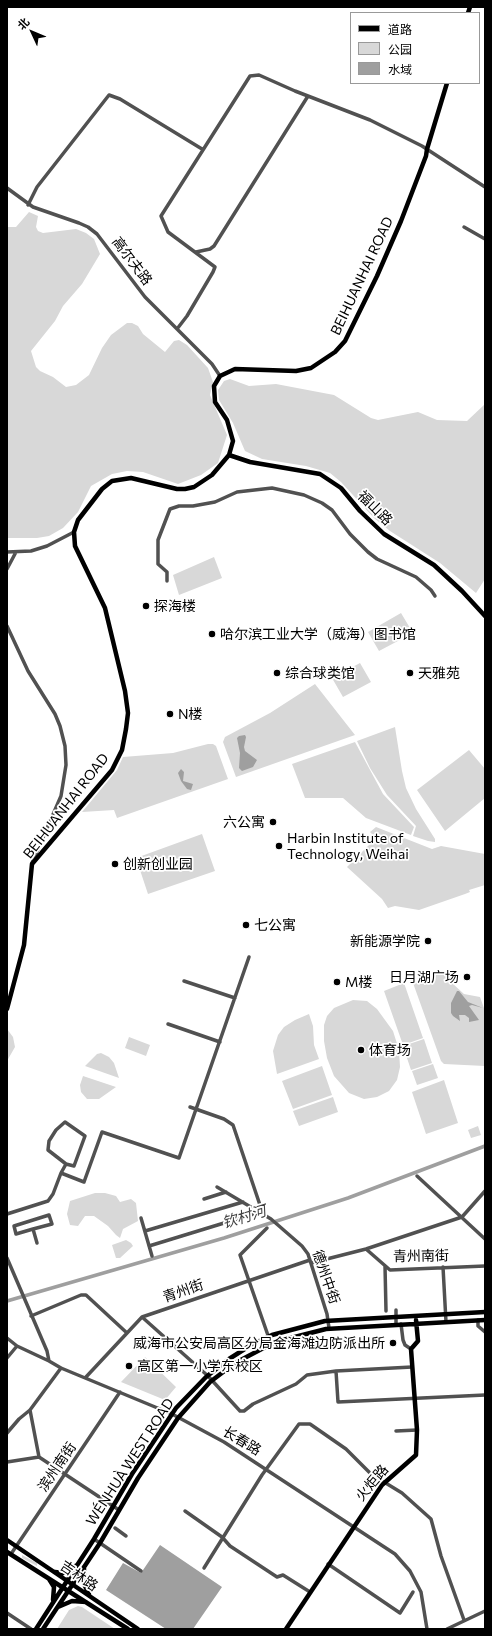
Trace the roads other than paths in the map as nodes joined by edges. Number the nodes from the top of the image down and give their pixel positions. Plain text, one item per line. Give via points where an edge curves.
1 (447, 84) edge
2 (308, 96) junction
3 (202, 149) junction
4 (427, 150) junction
5 (485, 187) edge
6 (7, 188) edge
7 (28, 205) junction
8 (464, 227) dead end
9 (485, 239) edge
10 (196, 252) junction
11 (177, 329) junction
12 (220, 376) junction
13 (229, 455) junction
14 (74, 532) junction
15 (7, 552) edge
16 (16, 552) junction
17 (7, 568) edge
18 (167, 580) dead end
19 (435, 596) dead end
20 (485, 616) edge
21 (7, 626) edge
22 (32, 864) junction
23 (249, 957) dead end
24 (184, 981) dead end
25 (235, 998) junction
26 (7, 1009) edge
27 (168, 1024) dead end
28 (220, 1042) junction
29 (190, 1107) dead end
30 (197, 1109) junction
31 (66, 1164) junction
32 (61, 1173) junction
33 (416, 1176) dead end
34 (217, 1186) dead end
35 (485, 1191) edge
36 (226, 1192) junction
37 (204, 1200) dead end
38 (243, 1202) junction
39 (262, 1213) junction
40 (7, 1214) edge
41 (462, 1217) junction
42 (141, 1218) dead end
43 (267, 1228) dead end
44 (33, 1229) junction
45 (145, 1231) junction
46 (485, 1239) edge
47 (38, 1243) dead end
48 (149, 1246) junction
49 (366, 1249) junction
50 (152, 1256) dead end
51 (7, 1258) edge
52 (310, 1262) junction
53 (385, 1266) junction
54 (485, 1266) edge
55 (443, 1267) junction
56 (248, 1281) junction
57 (396, 1310) dead end
58 (386, 1311) dead end
59 (485, 1312) edge
60 (445, 1314) junction
61 (31, 1316) junction
62 (416, 1316) junction
63 (142, 1317) junction
64 (396, 1318) junction
65 (329, 1320) junction
66 (478, 1320) junction
67 (485, 1320) edge
68 (446, 1322) junction
69 (416, 1323) junction
70 (399, 1324) junction
71 (329, 1328) junction
72 (485, 1332) edge
73 (126, 1333) junction
74 (268, 1337) junction
75 (7, 1338) edge
76 (271, 1344) junction
77 (16, 1346) junction
78 (411, 1349) junction
79 (7, 1358) edge
80 (49, 1361) junction
81 (412, 1367) junction
82 (60, 1368) junction
83 (336, 1371) junction
84 (208, 1376) junction
85 (86, 1377) junction
86 (212, 1381) junction
87 (120, 1392) junction
88 (485, 1395) edge
89 (415, 1398) junction
90 (30, 1410) junction
91 (172, 1414) junction
92 (178, 1418) junction
93 (417, 1430) junction
94 (396, 1431) dead end
95 (7, 1433) edge
96 (39, 1457) junction
97 (7, 1462) edge
98 (266, 1469) junction
99 (66, 1474) junction
100 (383, 1483) junction
101 (114, 1506) junction
102 (120, 1510) junction
103 (185, 1510) dead end
104 (353, 1526) junction
105 (115, 1528) dead end
106 (126, 1536) dead end
107 (222, 1537) junction
108 (94, 1539) junction
109 (7, 1540) edge
110 (100, 1543) junction
111 (16, 1545) junction
112 (9, 1553) edge
113 (78, 1564) junction
114 (328, 1564) junction
115 (84, 1566) junction
116 (204, 1568) dead end
117 (52, 1571) junction
118 (142, 1571) dead end
119 (46, 1577) junction
120 (66, 1581) junction
121 (72, 1585) junction
122 (63, 1586) junction
123 (69, 1590) junction
124 (310, 1592) junction
125 (413, 1592) dead end
126 (91, 1598) junction
127 (87, 1602) junction
128 (52, 1604) junction
129 (57, 1608) junction
130 (485, 1611) edge
131 (7, 1613) edge
132 (464, 1620) junction
133 (128, 1622) junction
134 (126, 1628) edge
135 (31, 1629) edge
136 (36, 1629) edge
137 (43, 1629) edge
138 (138, 1629) edge
139 (286, 1629) edge
140 (427, 1629) edge
141 (447, 1629) edge

1 - 4 main road, BEIHUANHAI ROAD
2 - 3 street via 259,75 250,76
2 - 4 street via 370,120
2 - 10 street via 214,246
3 - 7 street via 120,99 109,95 37,187
3 - 10 street via 161,216 168,232
4 - 5 street
4 - 12 main road, BEIHUANHAI ROAD via 401,221 377,276 345,341 335,352 311,368 296,371 235,369
6 - 7 street, 高尔夫路
7 - 11 street, 高尔夫路 via 79,222 97,234 145,296
8 - 9 street
10 - 11 street via 214,267 213,272
11 - 12 street, 高尔夫路 via 212,364
12 - 13 main road via 214,386 214,394 215,402 231,430 233,441
13 - 14 main road via 212,475 194,487 177,489 131,478 112,481 102,488 87,506
13 - 20 main road, 福山路 via 250,462 320,474 341,488 384,534 434,565 462,590
14 - 16 street via 47,546
14 - 22 main road, BEIHUANHAI ROAD via 75,546 102,602 114,643 125,691 128,713 126,729 122,750 112,770
15 - 16 street
16 - 17 street
18 - 19 street via 167,572 158,564 158,540 170,509 215,502 237,492 272,488 304,495 322,503 332,510 368,552 377,559 416,577
21 - 22 street via 28,671 55,714 65,746 66,765 60,796
22 - 26 main road, BEIHUANHAI ROAD via 24,945
23 - 25 street
24 - 25 street
25 - 28 street
27 - 28 street
28 - 30 street
29 - 30 street
30 - 32 street via 179,1158 102,1132 84,1182
30 - 39 street via 233,1125
31 - 31 street via 74,1166 85,1136 65,1122 56,1130 49,1142 48,1150
31 - 32 street
32 - 40 street via 48,1201
33 - 41 street
34 - 36 street, 德州中街
35 - 41 street
36 - 37 street
36 - 38 street, 德州中街
38 - 39 street, 德州中街
38 - 45 street
39 - 48 street
39 - 52 street, 德州中街 via 302,1246
41 - 46 street
41 - 49 street, 青州街
42 - 45 street
43 - 56 street via 240,1255
44 - 44 street via 16,1234 14,1226 49,1215 52,1224
44 - 47 street
45 - 48 street
48 - 50 street
49 - 52 street, 青州街
49 - 53 street, 青州南街
51 - 61 street
52 - 56 street, 青州街
52 - 65 street, 德州中街
53 - 55 street, 青州南街 via 390,1270
53 - 58 street
54 - 55 street, 青州南街
55 - 60 street
56 - 63 street, 青州街
56 - 74 street
57 - 64 street
59 - 60 main road, WÉNHUÀ WEST ROAD
60 - 62 main road, WÉNHUÀ WEST ROAD
60 - 68 street
61 - 73 street via 86,1295
61 - 80 street via 48,1351
62 - 64 main road, WÉNHUÀ WEST ROAD
62 - 69 main road, 火炬路
63 - 73 street, 青州街
63 - 84 street
64 - 65 main road, WÉNHUÀ WEST ROAD
64 - 70 street
65 - 71 street, 德州中街
65 - 74 main road, WÉNHUÀ WEST ROAD via 303,1325
66 - 67 main road, WÉNHUÀ WEST ROAD
66 - 68 main road, WÉNHUÀ WEST ROAD
66 - 72 street via 478,1326
68 - 69 main road, WÉNHUÀ WEST ROAD
69 - 70 main road, WÉNHUÀ WEST ROAD
69 - 78 main road, 火炬路 via 418,1341
70 - 71 main road, WÉNHUÀ WEST ROAD
70 - 78 street via 405,1345
71 - 76 main road, WÉNHUÀ WEST ROAD
73 - 85 street, 青州街
74 - 76 street
74 - 84 main road, WÉNHUÀ WEST ROAD via 251,1345
75 - 77 street, 长春路
76 - 86 main road, WÉNHUÀ WEST ROAD via 235,1363
77 - 79 street
77 - 80 street, 长春路
78 - 81 main road, 火炬路
80 - 82 street, 长春路
81 - 83 street
81 - 89 main road, 火炬路
82 - 85 street, 长春路
82 - 90 street
83 - 86 street via 308,1375 244,1411 235,1408
83 - 89 street via 338,1402
84 - 86 street
84 - 91 main road, WÉNHUÀ WEST ROAD via 187,1395
85 - 87 street, 长春路
86 - 92 main road, WÉNHUÀ WEST ROAD
87 - 91 street, 长春路
87 - 99 street, 滨州南街
88 - 89 street
89 - 93 main road, 火炬路
90 - 95 street
90 - 96 street
91 - 92 street, 长春路
91 - 101 main road, WÉNHUÀ WEST ROAD
92 - 98 street, 长春路 via 224,1442
92 - 102 main road, WÉNHUÀ WEST ROAD
93 - 94 street
93 - 100 main road, 火炬路 via 416,1455
96 - 97 street
96 - 99 street
98 - 100 street via 295,1428 306,1423 346,1449
98 - 104 street, 长春路
98 - 107 street
99 - 101 street
99 - 111 street, 滨州南街
100 - 104 main road, 火炬路
100 - 132 street via 402,1493 431,1519
101 - 102 street
101 - 108 main road, WÉNHUÀ WEST ROAD
102 - 110 main road, WÉNHUÀ WEST ROAD
103 - 107 street
104 - 114 main road, 火炬路
104 - 140 street, 长春路 via 395,1554 410,1571 421,1592
105 - 106 street
107 - 116 street
107 - 124 street via 230,1546 276,1577 283,1575
108 - 110 street
108 - 113 main road, WÉNHUÀ WEST ROAD
109 - 111 main road, 吉林路
110 - 115 main road, WÉNHUÀ WEST ROAD
110 - 118 street
111 - 112 street, 滨州南街
111 - 117 main road, 吉林路
112 - 119 main road, 吉林路
113 - 117 main road via 60,1574
113 - 120 main road, WÉNHUÀ WEST ROAD
114 - 124 main road, 火炬路
114 - 125 street via 400,1613
115 - 121 main road, WÉNHUÀ WEST ROAD
115 - 126 main road via 84,1584
117 - 120 main road, 吉林路
119 - 122 main road, 吉林路
119 - 128 main road via 54,1587
120 - 121 main road, 吉林路
120 - 122 main road, WÉNHUÀ WEST ROAD
121 - 123 main road, WÉNHUÀ WEST ROAD
121 - 126 main road, 吉林路
122 - 123 main road, 吉林路
122 - 128 main road, WÉNHUÀ WEST ROAD
123 - 127 main road, 吉林路
123 - 129 main road, WÉNHUÀ WEST ROAD
124 - 139 main road, 火炬路
126 - 133 main road, 吉林路
127 - 129 main road via 72,1601
127 - 134 main road, 吉林路
128 - 136 main road, WÉNHUÀ WEST ROAD
129 - 137 main road, WÉNHUÀ WEST ROAD
130 - 132 street
131 - 135 street
132 - 141 street
133 - 134 street
133 - 138 main road, 吉林路

